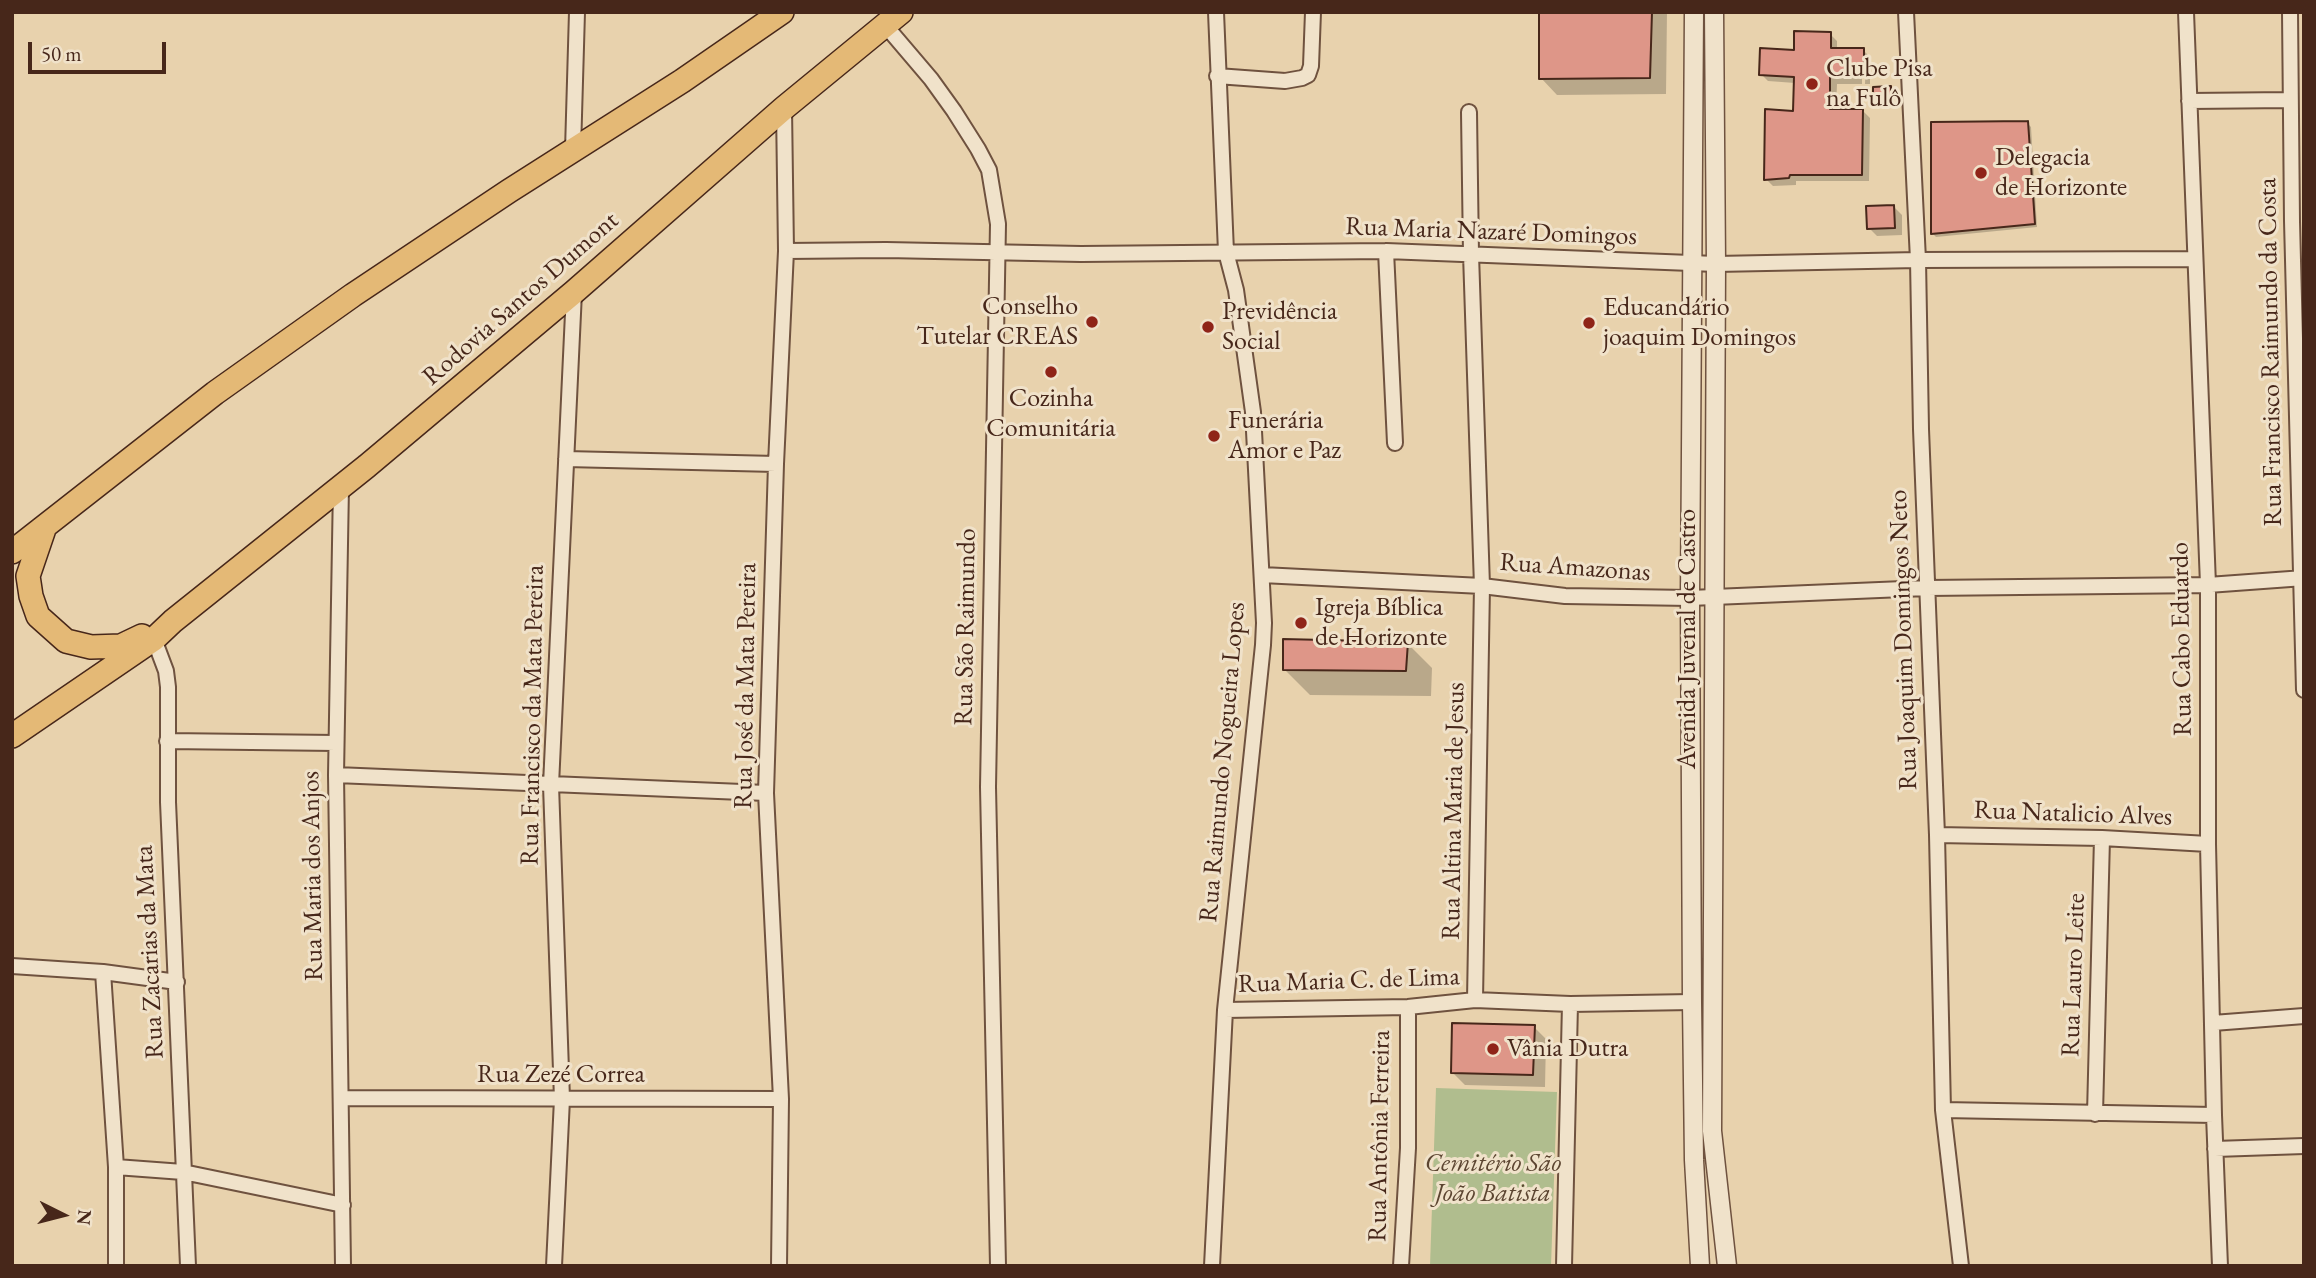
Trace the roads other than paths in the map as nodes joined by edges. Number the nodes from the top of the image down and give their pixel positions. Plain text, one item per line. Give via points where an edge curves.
1 (577, 12) edge
2 (782, 12) edge
3 (1216, 12) edge
4 (1313, 12) edge
5 (1694, 12) edge
6 (1714, 12) edge
7 (1906, 12) edge
8 (2186, 12) edge
9 (2290, 12) edge
10 (893, 18) edge
11 (762, 20) edge
12 (1217, 76) junction
13 (2290, 100) junction
14 (2189, 101) junction
15 (784, 108) junction
16 (1469, 112) dead end
17 (573, 150) junction
18 (786, 251) junction
19 (996, 251) junction
20 (1386, 251) junction
21 (1226, 252) junction
22 (1472, 254) junction
23 (2195, 259) junction
24 (1918, 260) junction
25 (1691, 263) junction
26 (1716, 264) junction
27 (574, 292) junction
28 (1395, 443) dead end
29 (566, 459) junction
30 (776, 464) junction
31 (341, 486) junction
32 (45, 528) junction
33 (12, 552) edge
34 (1262, 575) junction
35 (2302, 578) edge
36 (2208, 585) junction
37 (1482, 586) junction
38 (1927, 588) junction
39 (1715, 596) junction
40 (1690, 598) junction
41 (173, 621) junction
42 (154, 639) junction
43 (2304, 690) edge
44 (12, 736) edge
45 (167, 741) junction
46 (336, 743) junction
47 (335, 775) junction
48 (551, 785) junction
49 (766, 793) junction
50 (1937, 835) junction
51 (2102, 838) junction
52 (2208, 844) junction
53 (12, 966) edge
54 (103, 972) junction
55 (177, 982) junction
56 (1475, 1000) junction
57 (1692, 1002) junction
58 (1570, 1004) junction
59 (1408, 1007) junction
60 (1225, 1010) junction
61 (2304, 1016) edge
62 (2213, 1023) junction
63 (341, 1098) junction
64 (562, 1099) junction
65 (781, 1099) junction
66 (1943, 1110) junction
67 (2095, 1114) junction
68 (2214, 1115) junction
69 (2304, 1146) edge
70 (2216, 1149) junction
71 (116, 1167) junction
72 (183, 1172) junction
73 (343, 1205) junction
74 (116, 1266) edge
75 (188, 1266) edge
76 (343, 1266) edge
77 (554, 1266) edge
78 (779, 1266) edge
79 (998, 1266) edge
80 (1212, 1266) edge
81 (1401, 1266) edge
82 (1564, 1266) edge
83 (1700, 1266) edge
84 (1727, 1266) edge
85 (1961, 1266) edge
86 (2220, 1266) edge

1 - 17 street
2 - 11 highway
3 - 12 street, Rua Raimundo Nogueira Lopes
4 - 12 street via 1308,75 1285,81
5 - 25 street, Avenida Juvenal de Castro
6 - 26 street, Avenida Juvenal de Castro
7 - 24 street, Rua Joaquim Domingos Neto
8 - 14 street, Rua Cabo Eduardo
9 - 13 street, Rua Francisco Raimundo da Costa
10 - 15 highway, Rodovia Santos Dumont
10 - 19 street, Rua São Raimundo via 989,170 998,224
11 - 17 highway
12 - 21 street, Rua Raimundo Nogueira Lopes
13 - 14 street
13 - 35 street, Rua Francisco Raimundo da Costa
14 - 23 street, Rua Cabo Eduardo
15 - 18 street, Rua José da Mata Pereira
15 - 27 highway, Rodovia Santos Dumont
16 - 22 street, Rua Altina Maria de Jesus
17 - 32 highway via 353,295 215,393
18 - 19 street, Rua Maria Nazaré Domingos
18 - 30 street, Rua José da Mata Pereira
19 - 21 street, Rua Maria Nazaré Domingos
19 - 79 street, Rua São Raimundo via 988,787
20 - 21 street, Rua Maria Nazaré Domingos
20 - 22 street, Rua Maria Nazaré Domingos
20 - 28 street
21 - 34 street, Rua Raimundo Nogueira Lopes via 1236,290 1253,412
22 - 25 street, Rua Maria Nazaré Domingos
22 - 37 street, Rua Altina Maria de Jesus
23 - 24 street, Rua Maria Nazaré Domingos
23 - 36 street, Rua Cabo Eduardo
24 - 26 street, Rua Maria Nazaré Domingos
24 - 38 street, Rua Joaquim Domingos Neto
25 - 26 street, Rua Maria Nazaré Domingos
25 - 40 street, Avenida Juvenal de Castro
26 - 39 street, Avenida Juvenal de Castro
27 - 29 street, Rua Francisco da Mata Pereira
27 - 31 highway, Rodovia Santos Dumont
29 - 30 street
29 - 48 street, Rua Francisco da Mata Pereira
30 - 49 street, Rua José da Mata Pereira
31 - 41 highway, Rodovia Santos Dumont
31 - 46 street, Rua Maria dos Anjos
32 - 33 highway
32 - 41 highway via 28,576 31,596 38,616 66,641 91,647 121,646
34 - 37 street, Rua Amazonas
34 - 60 street, Rua Raimundo Nogueira Lopes via 1263,645
35 - 36 street, Rua Amazonas
35 - 43 street, Rua Francisco Raimundo da Costa
36 - 38 street, Rua Amazonas
36 - 52 street, Rua Cabo Eduardo
37 - 40 street, Rua Amazonas via 1565,596
37 - 56 street, Rua Altina Maria de Jesus
38 - 39 street, Rua Amazonas
38 - 50 street, Rua Joaquim Domingos Neto
39 - 40 street, Rua Amazonas
39 - 84 street, Avenida Juvenal de Castro via 1712,1131
40 - 57 street, Avenida Juvenal de Castro
41 - 42 highway
42 - 44 highway
42 - 45 street, Rua Zacarias da Mata via 166,671
45 - 46 street
45 - 55 street, Rua Zacarias da Mata
46 - 47 street, Rua Maria dos Anjos
47 - 48 street
47 - 63 street, Rua Maria dos Anjos
48 - 49 street
48 - 64 street, Rua Francisco da Mata Pereira
49 - 65 street, Rua José da Mata Pereira
50 - 51 street, Rua Natalicio Alves
50 - 66 street, Rua Joaquim Domingos Neto
51 - 52 street, Rua Natalicio Alves
51 - 67 street, Rua Lauro Leite
52 - 62 street, Rua Cabo Eduardo
53 - 54 street
54 - 55 street
54 - 71 street
55 - 72 street, Rua Zacarias da Mata
56 - 58 street
56 - 59 street, Rua Maria C. de Lima
57 - 58 street
57 - 83 street, Avenida Juvenal de Castro via 1693,1160
58 - 82 street
59 - 60 street, Rua Maria C. de Lima
59 - 81 street, Rua Antônia Ferreira via 1408,1148
60 - 80 street, Rua Raimundo Nogueira Lopes
61 - 62 street
62 - 68 street, Rua Cabo Eduardo
63 - 64 street, Rua Zezé Correa
63 - 73 street, Rua Maria dos Anjos
64 - 65 street, Rua Zezé Correa
64 - 77 street, Rua Francisco da Mata Pereira
65 - 78 street, Rua José da Mata Pereira
66 - 67 street
66 - 85 street, Rua Joaquim Domingos Neto
67 - 68 street
68 - 70 street, Rua Cabo Eduardo
69 - 70 street
70 - 86 street, Rua Cabo Eduardo
71 - 72 street
71 - 74 street
72 - 73 street
72 - 75 street, Rua Zacarias da Mata
73 - 76 street, Rua Maria dos Anjos

